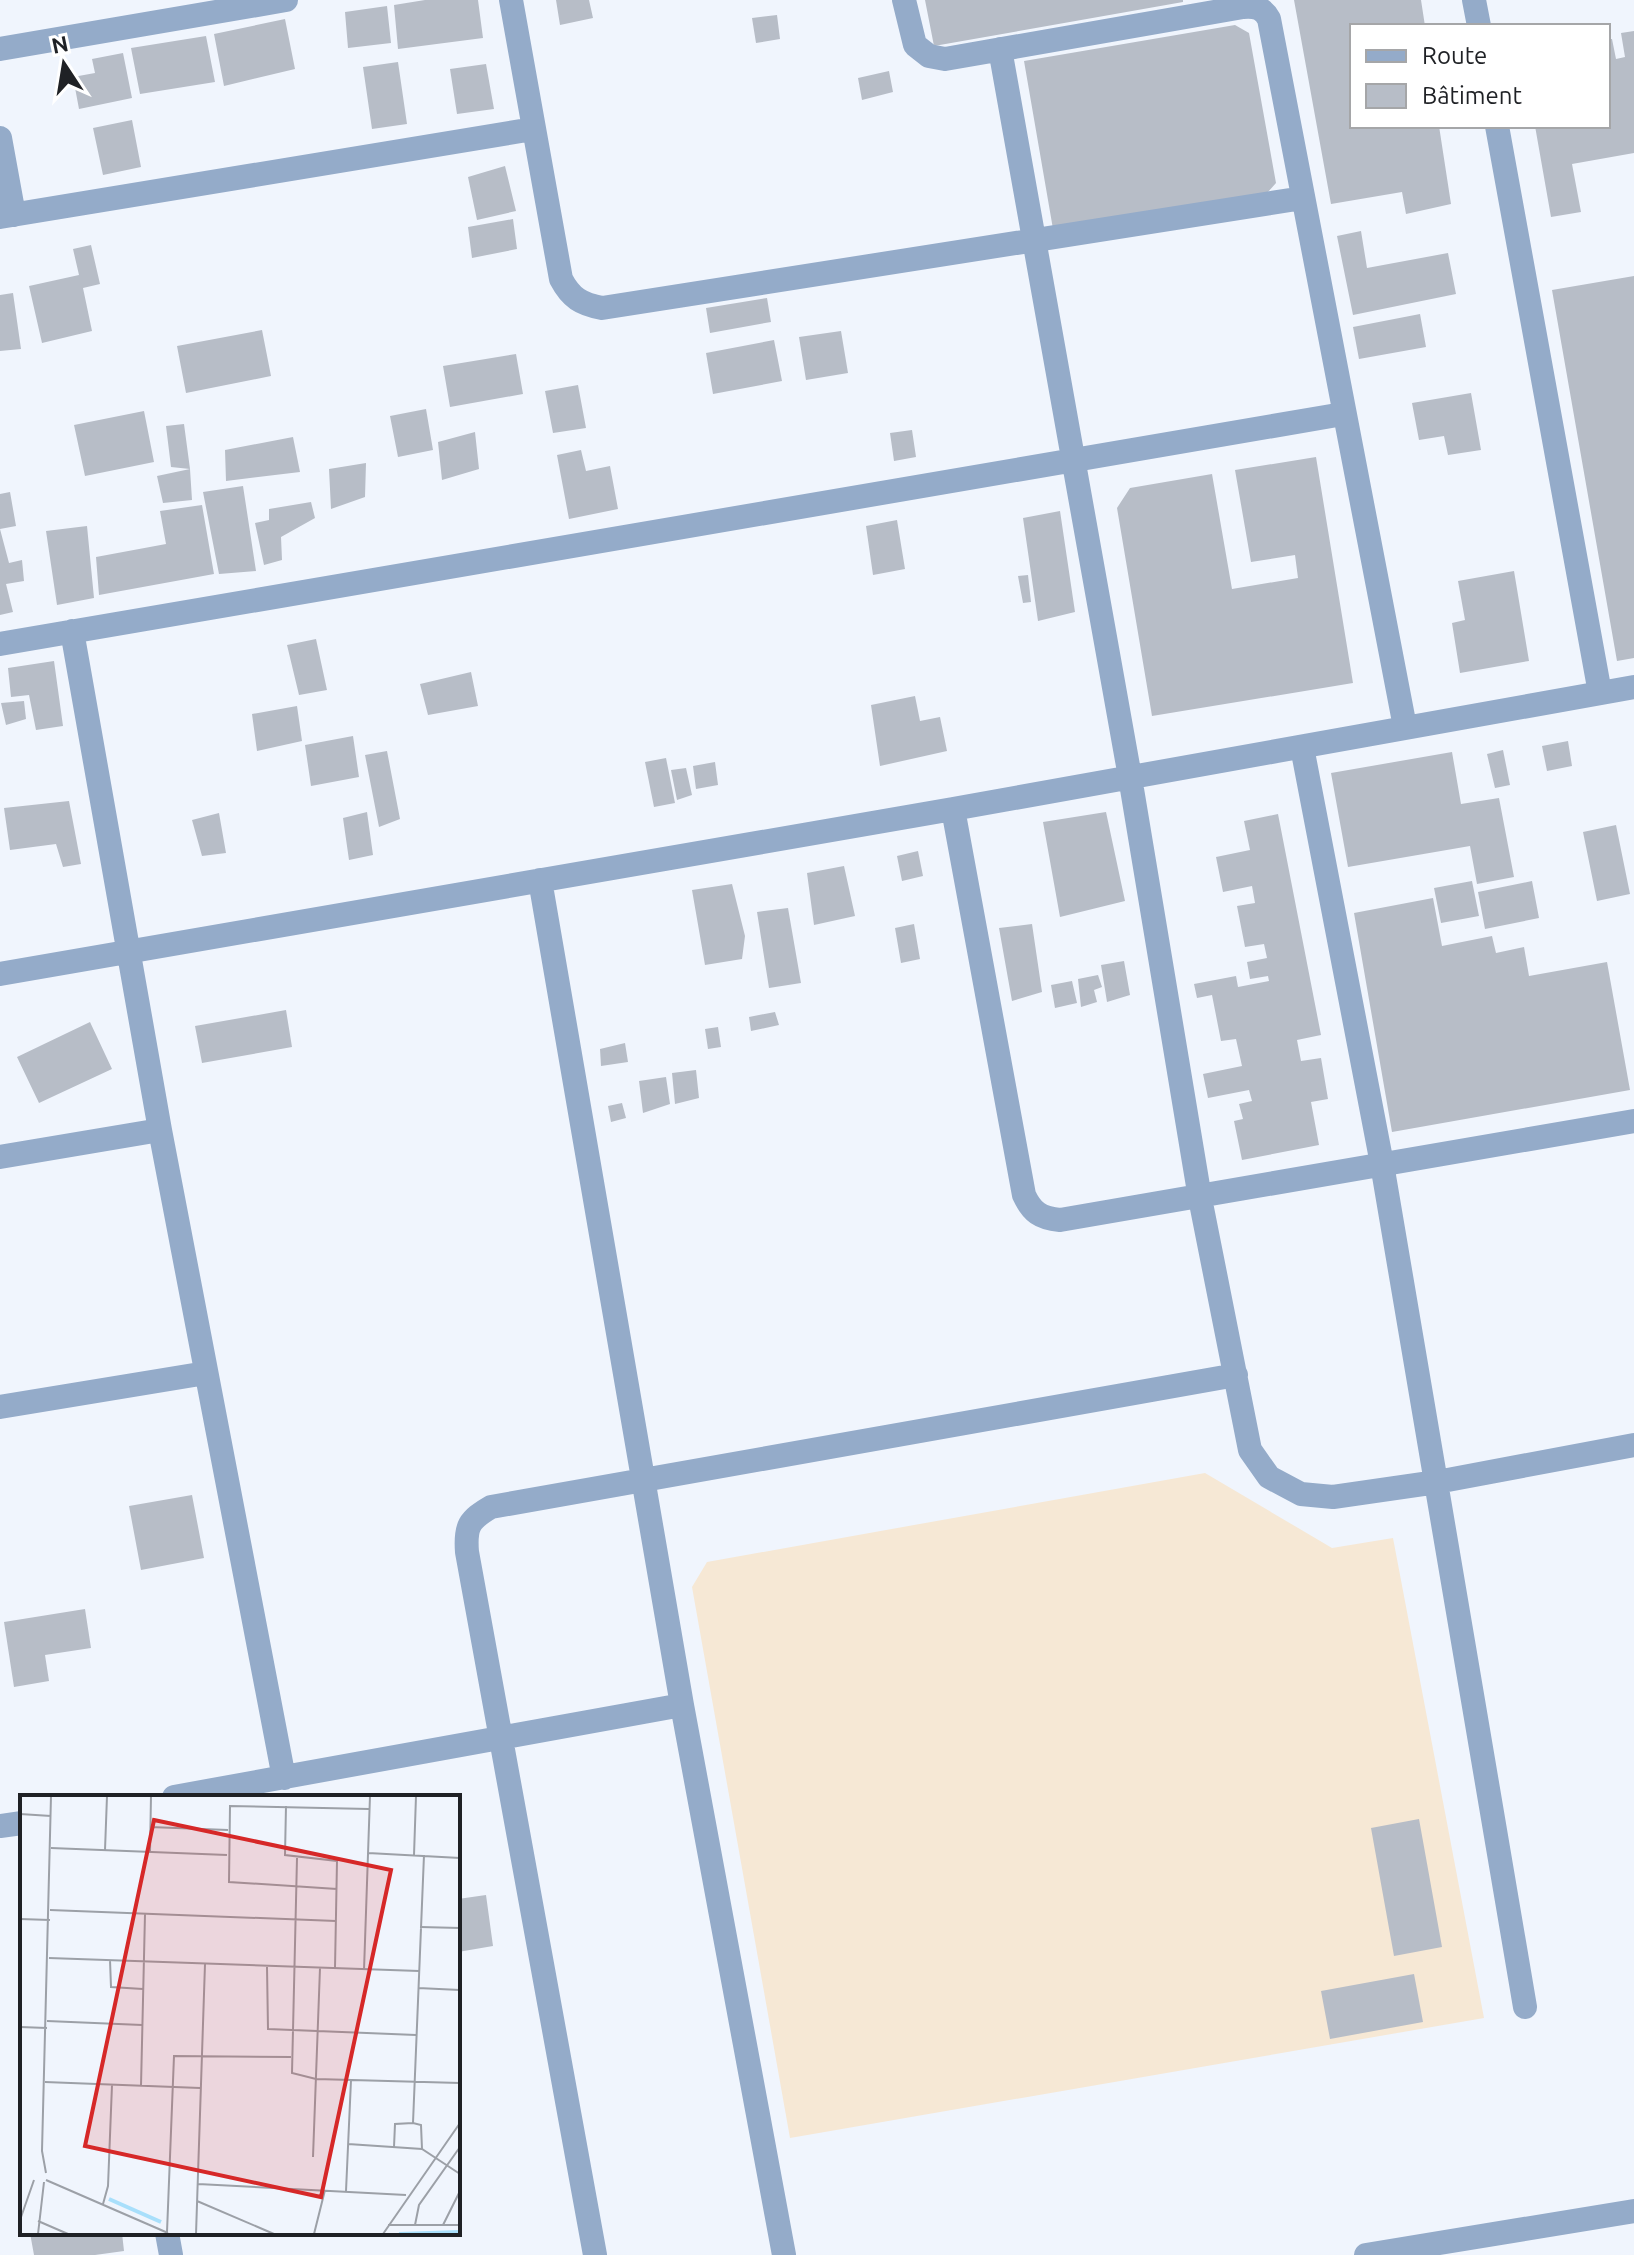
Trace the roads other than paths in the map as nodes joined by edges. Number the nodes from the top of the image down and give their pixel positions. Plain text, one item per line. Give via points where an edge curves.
1 (286, 0) edge
2 (511, 0) edge
3 (904, 0) edge
4 (1474, 0) edge
5 (1479, 24) edge
6 (0, 49) edge
7 (1000, 49) junction
8 (1497, 128) edge
9 (533, 129) junction
10 (0, 138) edge
11 (1303, 198) junction
12 (7, 216) edge
13 (1034, 242) junction
14 (1343, 414) junction
15 (1072, 460) junction
16 (72, 631) junction
17 (0, 644) edge
18 (1634, 687) edge
19 (1600, 693) junction
20 (1405, 727) junction
21 (1302, 747) junction
22 (1130, 777) junction
23 (953, 809) junction
24 (540, 880) junction
25 (129, 953) junction
26 (0, 974) edge
27 (1634, 1121) edge
28 (160, 1130) junction
29 (0, 1157) edge
30 (1382, 1164) junction
31 (1200, 1198) junction
32 (206, 1373) junction
33 (1236, 1375) junction
34 (0, 1407) edge
35 (1634, 1445) edge
36 (644, 1482) junction
37 (1437, 1482) junction
38 (682, 1705) junction
39 (500, 1738) junction
40 (284, 1778) junction
41 (186, 1795) edge
42 (20, 1823) edge
43 (0, 1826) edge
44 (1525, 2007) dead end
45 (1634, 2211) edge
46 (167, 2235) edge
47 (171, 2255) edge
48 (595, 2255) edge
49 (784, 2255) edge
50 (1366, 2255) edge

1 - 6 street
2 - 9 street
3 - 7 street via 915,45 929,56 945,59
4 - 5 street
7 - 11 street via 1255,6 1269,19
7 - 13 street
8 - 19 street
9 - 12 street
9 - 13 street via 561,279 584,305 602,308
10 - 12 street
11 - 13 street
11 - 14 street
13 - 15 street
14 - 15 street
14 - 20 street
15 - 16 street
15 - 22 street
16 - 17 street
16 - 25 street
18 - 19 street
19 - 20 street
20 - 21 street
21 - 22 street
21 - 30 street
22 - 23 street
22 - 31 street
23 - 24 street
23 - 31 street via 1024,1195 1031,1210 1044,1219 1060,1220
24 - 25 street
24 - 36 street
25 - 26 street
25 - 28 street
27 - 30 street
28 - 29 street
28 - 32 street
30 - 31 street
30 - 37 street
31 - 33 street
32 - 34 street
32 - 40 street
33 - 36 street
33 - 37 street via 1250,1450 1269,1477 1301,1494 1333,1497
35 - 37 street
36 - 38 street
36 - 39 street via 491,1507 473,1518 466,1534 467,1552
37 - 44 street
38 - 39 street
38 - 49 street
39 - 40 street
39 - 48 street
40 - 41 street
42 - 43 street
45 - 50 street
46 - 47 street

